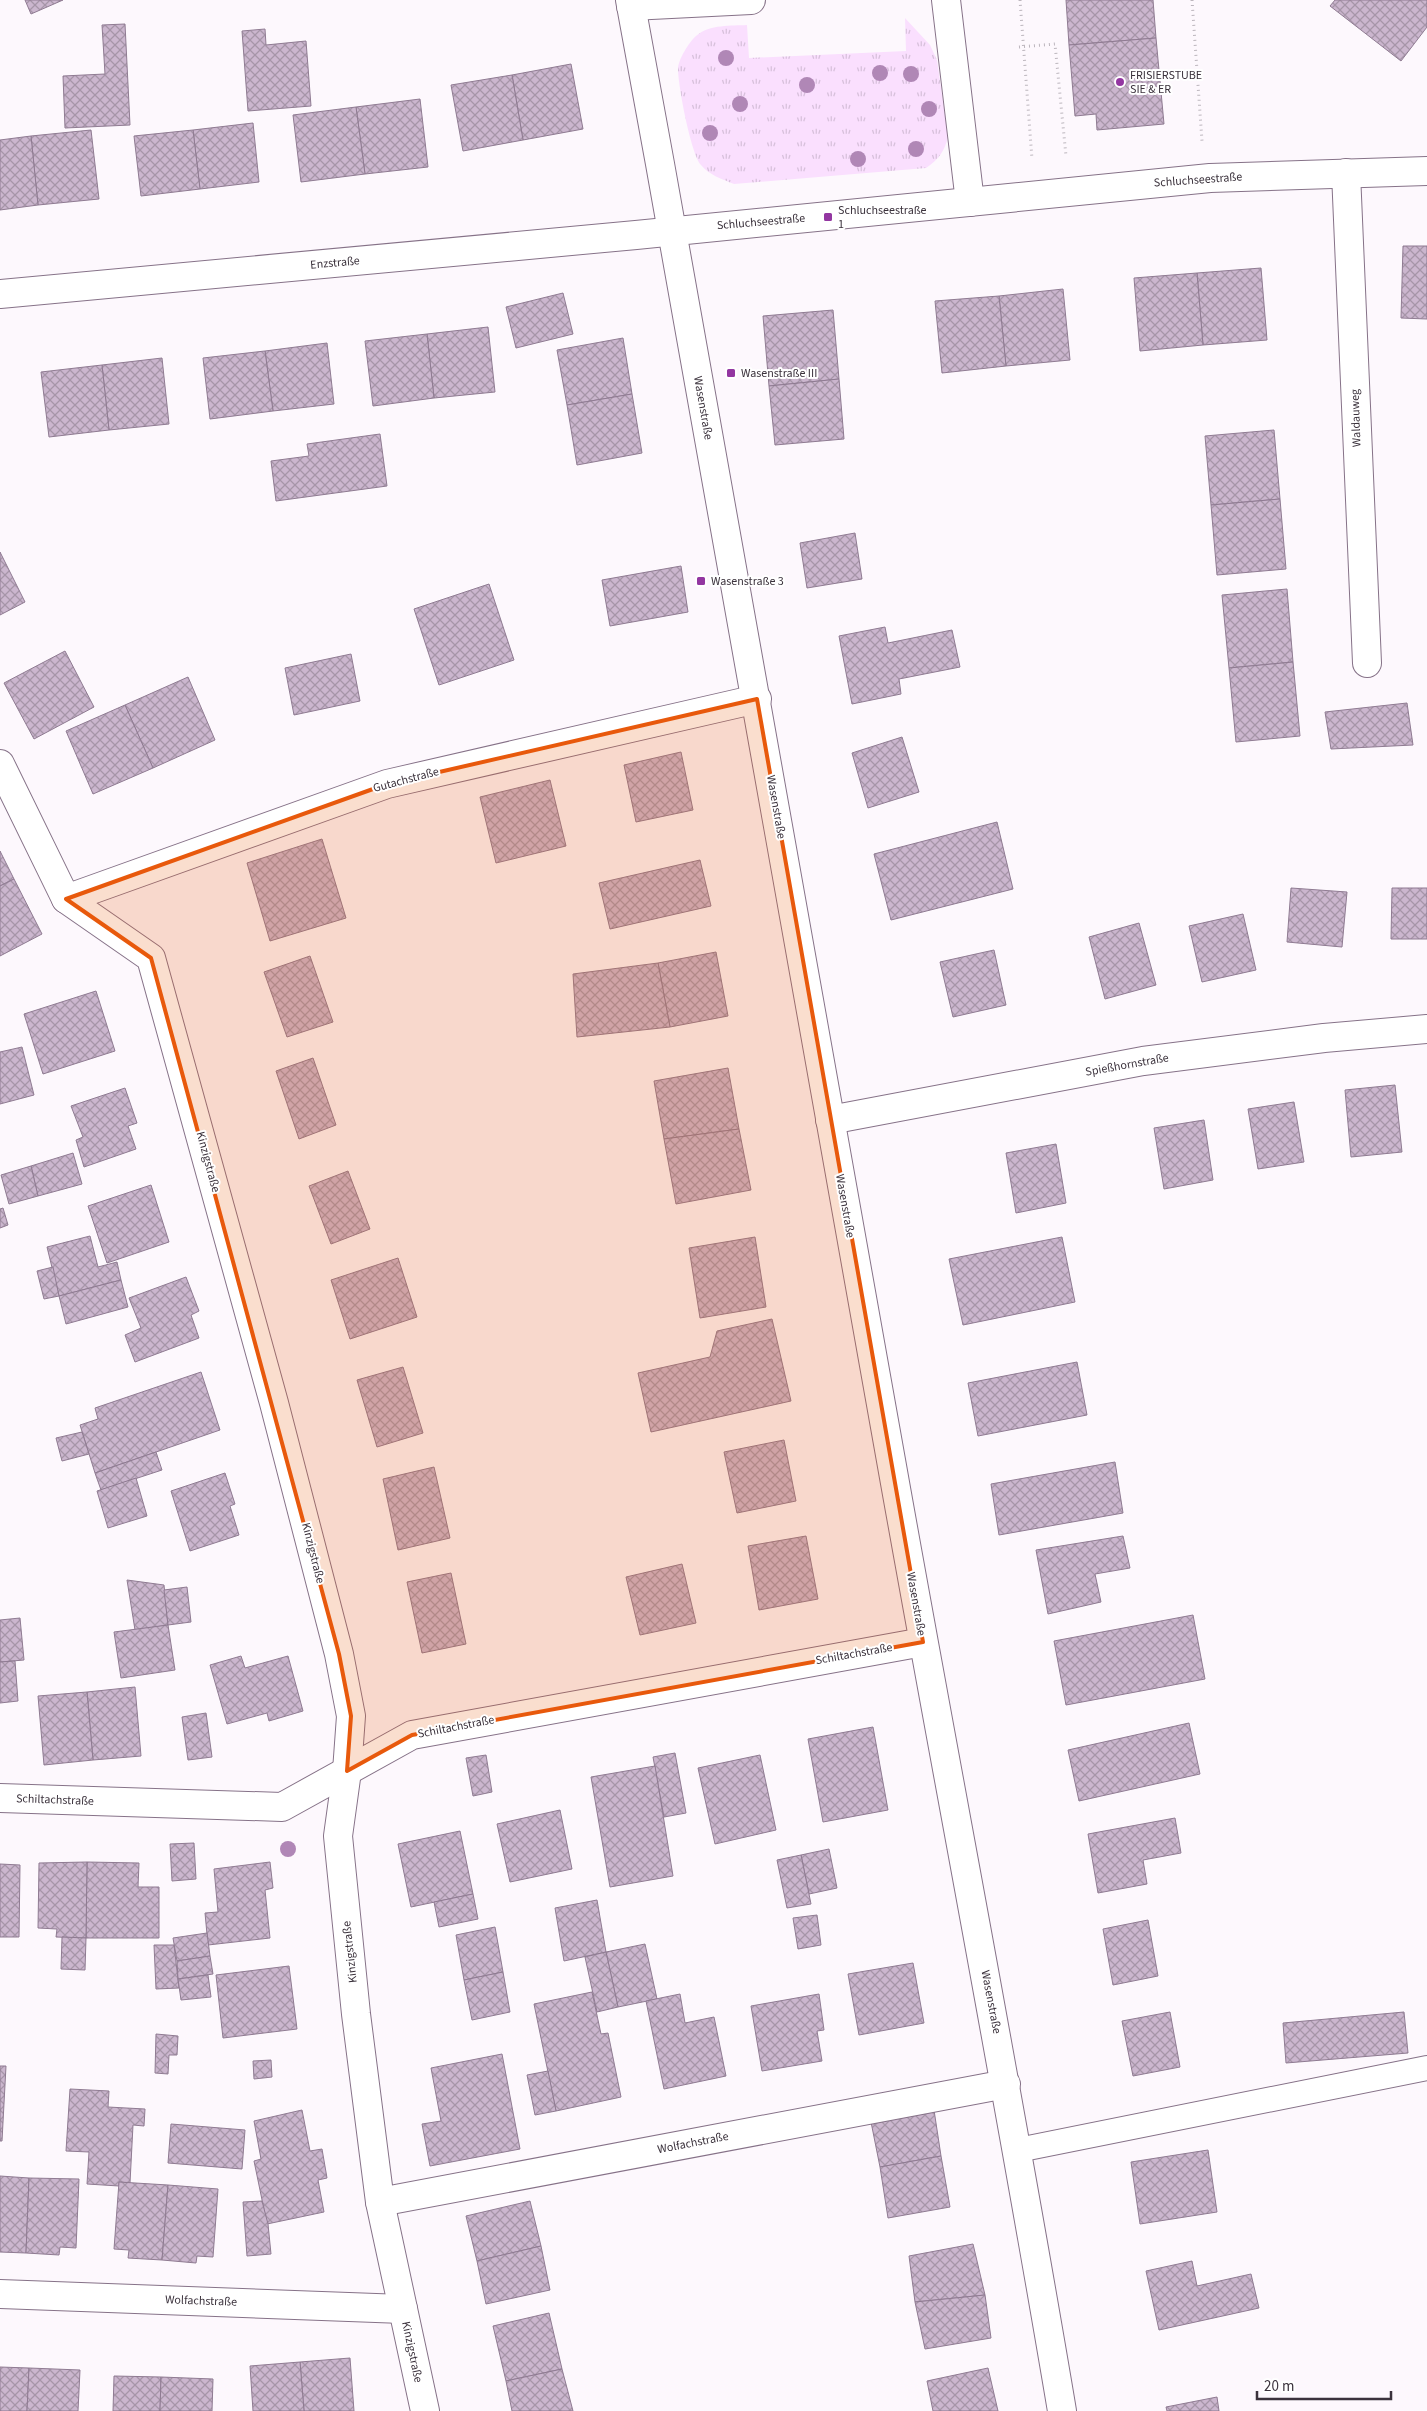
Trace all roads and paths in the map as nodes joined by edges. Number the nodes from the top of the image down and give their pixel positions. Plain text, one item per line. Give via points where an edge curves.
1 (751, 0) edge
2 (946, 0) edge
3 (1020, 0) edge
4 (1192, 0) edge
5 (630, 3) edge
6 (1021, 47) junction
7 (1202, 144) dead end
8 (1066, 157) dead end
9 (1032, 160) dead end
10 (1427, 171) edge
11 (1346, 173) junction
12 (970, 202) junction
13 (671, 231) junction
14 (0, 294) edge
15 (1367, 663) dead end
16 (757, 700) junction
17 (0, 764) edge
18 (66, 899) junction
19 (1427, 1029) edge
20 (830, 1120) junction
21 (923, 1642) junction
22 (346, 1771) junction
23 (0, 1798) edge
24 (1427, 2068) edge
25 (1006, 2084) junction
26 (1018, 2150) junction
27 (380, 2202) junction
28 (0, 2294) edge
29 (403, 2309) junction
30 (425, 2411) edge
31 (1062, 2411) edge

1 - 5 street
2 - 12 street
3 - 6 path
4 - 7 path
5 - 13 street, Wasenstraße
6 - 8 path via 1055,44
6 - 9 path
10 - 11 street, Schluchseestraße
11 - 12 street, Schluchseestraße via 1210,178
11 - 15 street, Waldauweg
12 - 13 street, Schluchseestraße
13 - 14 street, Enzstraße
13 - 16 street, Wasenstraße
16 - 18 street, Gutachstraße via 387,784
16 - 20 street, Wasenstraße
17 - 18 street, Kinzigstraße
18 - 22 street, Kinzigstraße via 151,958 274,1403 339,1654 350,1716
19 - 20 street, Spießhornstraße via 1324,1038 1143,1061
20 - 21 street, Wasenstraße
21 - 22 street, Schiltachstraße via 412,1735
21 - 25 street, Wasenstraße
22 - 23 street, Schiltachstraße via 282,1807
22 - 27 street, Kinzigstraße via 338,1836
24 - 26 lane
25 - 26 street, Wasenstraße
25 - 27 street, Wolfachstraße
26 - 31 street, Wasenstraße
27 - 29 street, Kinzigstraße
28 - 29 street, Wolfachstraße
29 - 30 street, Kinzigstraße

